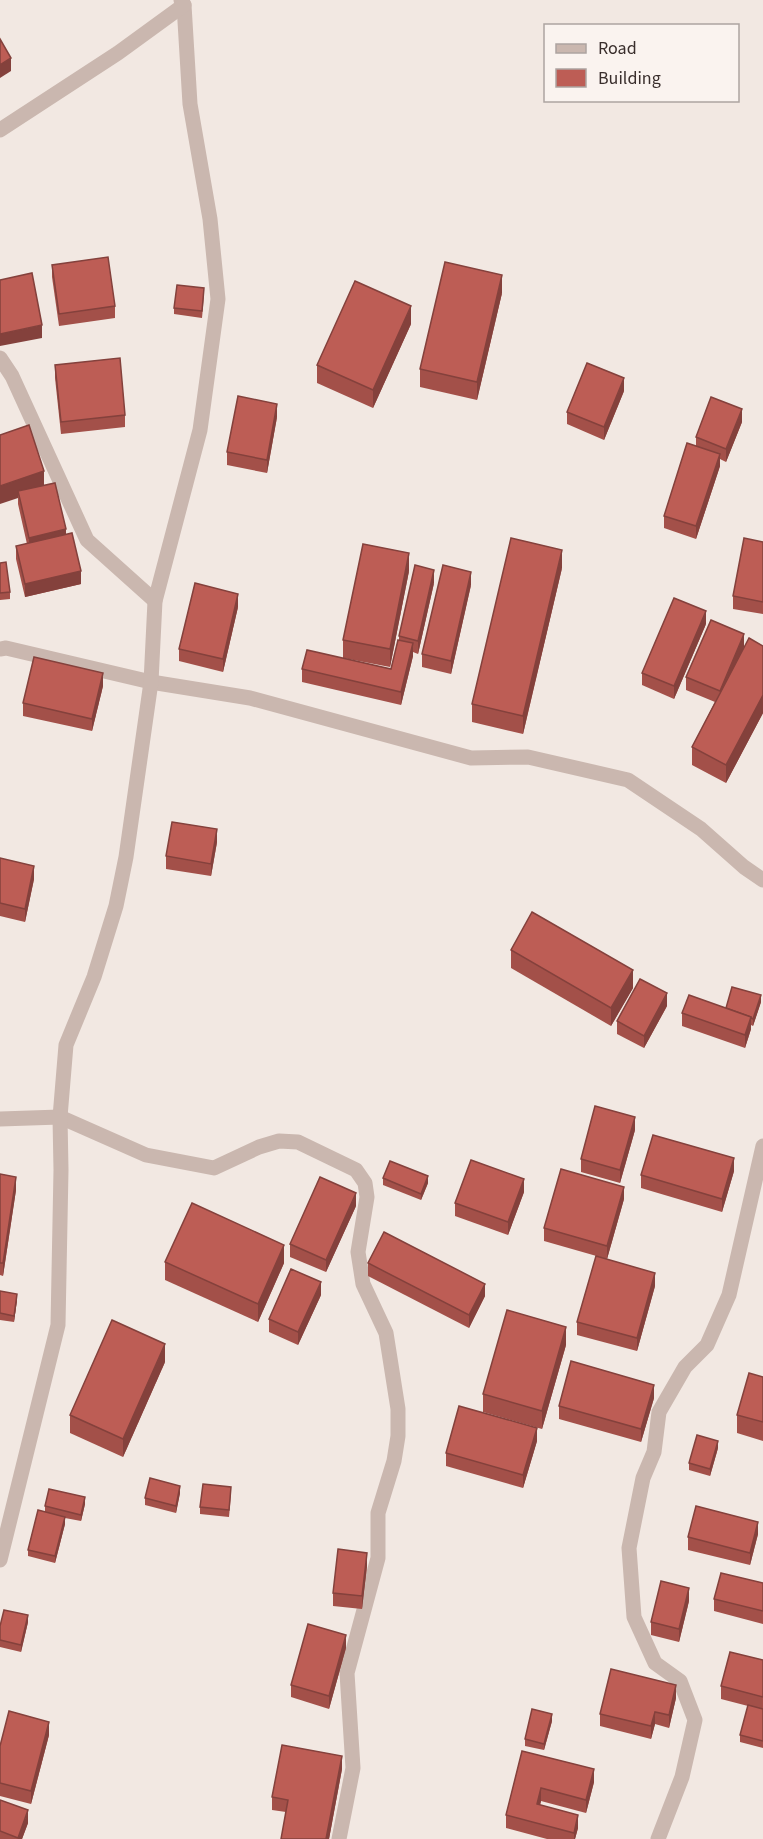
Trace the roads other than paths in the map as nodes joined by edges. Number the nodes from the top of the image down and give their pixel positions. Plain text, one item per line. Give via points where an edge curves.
1 (185, 2) edge
2 (0, 130) edge
3 (0, 358) edge
4 (155, 601) junction
5 (0, 649) edge
6 (151, 682) junction
7 (763, 880) edge
8 (60, 1117) junction
9 (0, 1119) edge
10 (763, 1146) edge
11 (0, 1560) edge
12 (339, 1839) edge
13 (658, 1839) edge

1 - 2 street via 118,53
1 - 4 street via 190,104 210,219 218,299 200,430
3 - 4 street via 12,376 87,540
4 - 6 street
5 - 6 street
6 - 7 street via 250,698 471,758 528,757 628,780 701,830
6 - 8 street via 116,906 94,977 66,1046
8 - 9 street
8 - 11 street via 58,1325
8 - 12 street via 146,1155 214,1168 259,1147 279,1141 298,1142 356,1170 365,1183 367,1197 358,1252 363,1284 386,1333 398,1409 398,1436 378,1514 378,1558 347,1673 352,1768
10 - 13 street via 729,1295 707,1345 685,1367 659,1412 654,1452 643,1478 629,1548 634,1617 655,1663 680,1681 696,1720 682,1777

